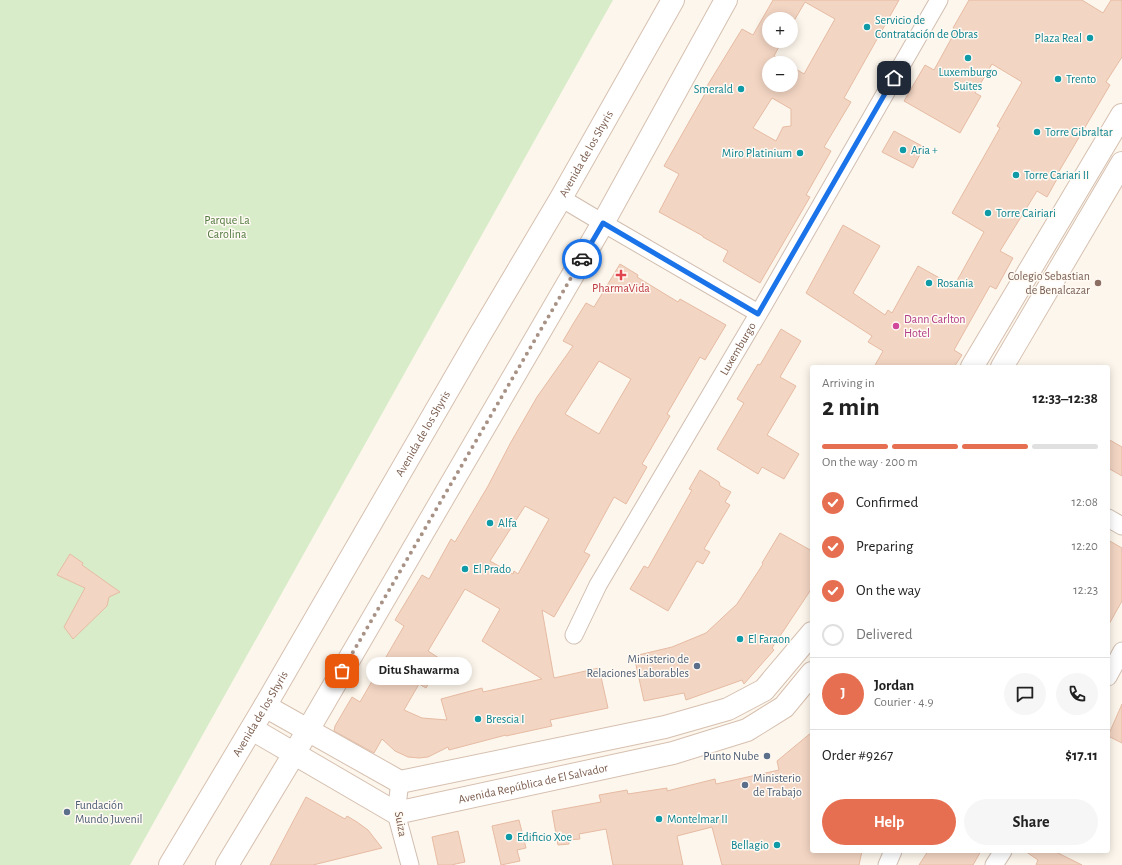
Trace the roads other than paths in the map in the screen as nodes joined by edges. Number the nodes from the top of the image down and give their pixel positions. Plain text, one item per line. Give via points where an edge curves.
1 (673, 0) edge
2 (726, 0) edge
3 (939, 0) edge
4 (1122, 115) edge
5 (1122, 163) edge
6 (561, 198) junction
7 (603, 223) junction
8 (758, 314) junction
9 (973, 365) edge
10 (1003, 365) edge
11 (1110, 519) edge
12 (1122, 526) edge
13 (574, 635) dead end
14 (810, 635) edge
15 (1122, 651) edge
16 (1110, 673) edge
17 (810, 675) edge
18 (265, 706) junction
19 (252, 728) junction
20 (307, 730) junction
21 (294, 754) junction
22 (400, 782) junction
23 (396, 813) junction
24 (891, 853) edge
25 (1002, 853) edge
26 (170, 865) edge
27 (227, 865) edge
28 (410, 865) edge
29 (887, 865) edge
30 (994, 865) edge

1 - 6 main road, Avenida de los Shyris
2 - 7 main road
3 - 8 street, Luxemburgo
4 - 9 main road
5 - 10 main road
6 - 7 street
6 - 18 main road, Avenida de los Shyris
7 - 8 street
7 - 20 main road
8 - 13 street, Luxemburgo via 598,585
11 - 12 street
14 - 22 main road via 764,690 728,709 665,727
15 - 16 street
17 - 23 main road, Avenida República de El Salvador via 784,707 747,730 673,753
18 - 19 main road, Avenida de los Shyris
18 - 20 main road
19 - 21 main road
19 - 26 main road, Avenida de los Shyris
20 - 21 main road
20 - 22 main road
21 - 23 main road
21 - 27 main road
22 - 23 street, Suiza
23 - 28 street, Suiza
24 - 29 street
25 - 30 street

